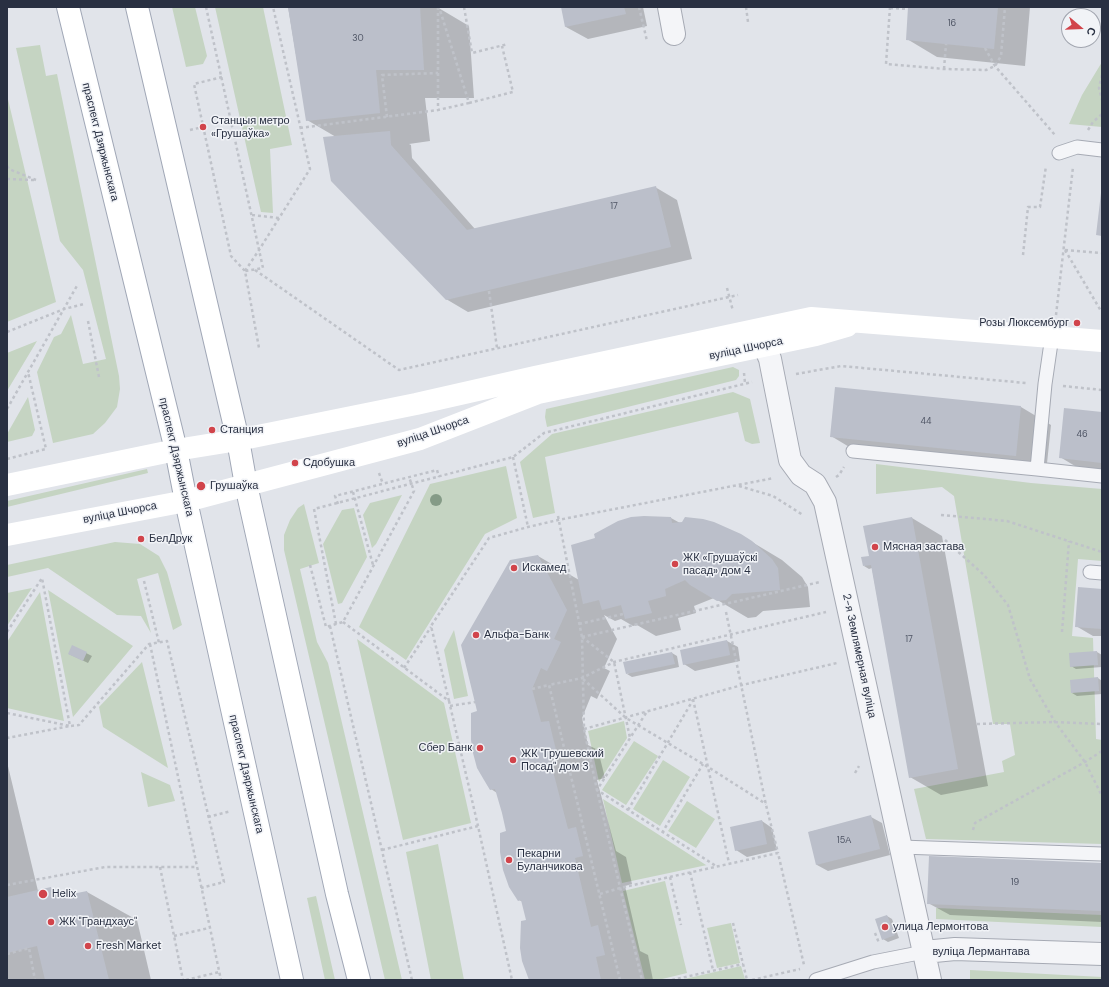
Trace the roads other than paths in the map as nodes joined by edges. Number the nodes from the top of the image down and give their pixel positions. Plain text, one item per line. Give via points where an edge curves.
1 (68, 7) edge
2 (137, 7) edge
3 (669, 7) edge
4 (674, 34) dead end
5 (1102, 150) edge
6 (1064, 151) road end
7 (858, 322) junction
8 (1052, 336) junction
9 (1102, 341) edge
10 (764, 345) junction
11 (238, 440) junction
12 (176, 450) junction
13 (853, 451) dead end
14 (1037, 469) junction
15 (1102, 476) edge
16 (7, 485) edge
17 (246, 485) junction
18 (186, 501) junction
19 (7, 535) edge
20 (902, 847) junction
21 (1102, 854) edge
22 (924, 952) junction
23 (1102, 954) edge
24 (292, 980) edge
25 (359, 980) edge
26 (816, 980) edge
27 (930, 980) edge

1 - 12 main road, праспект Дзяржынскага
2 - 11 main road
3 - 4 street
5 - 6 lane via 1077,147
7 - 8 main road, вуліца Шчорса
7 - 10 main road, вуліца Шчорса via 816,335
7 - 11 main road, вуліца Шчорса via 811,318
8 - 9 main road, вуліца Шчорса
8 - 14 lane
10 - 17 main road, вуліца Шчорса via 538,394 420,439
10 - 20 street, 2-я Землямерная вуліца via 770,359 790,460 801,475 815,484 825,502
11 - 12 main road, вуліца Шчорса
11 - 17 main road
12 - 16 main road, вуліца Шчорса
12 - 18 main road, праспект Дзяржынскага
13 - 14 lane
14 - 15 lane
17 - 18 main road, вуліца Шчорса
17 - 25 main road via 337,894
18 - 19 main road, вуліца Шчорса
18 - 24 main road, праспект Дзяржынскага
20 - 21 lane
20 - 22 street, 2-я Землямерная вуліца
22 - 23 street, вуліца Лермантава via 955,949
22 - 26 lane, вуліца Лермантава via 873,962
22 - 27 street, 2-я Землямерная вуліца

